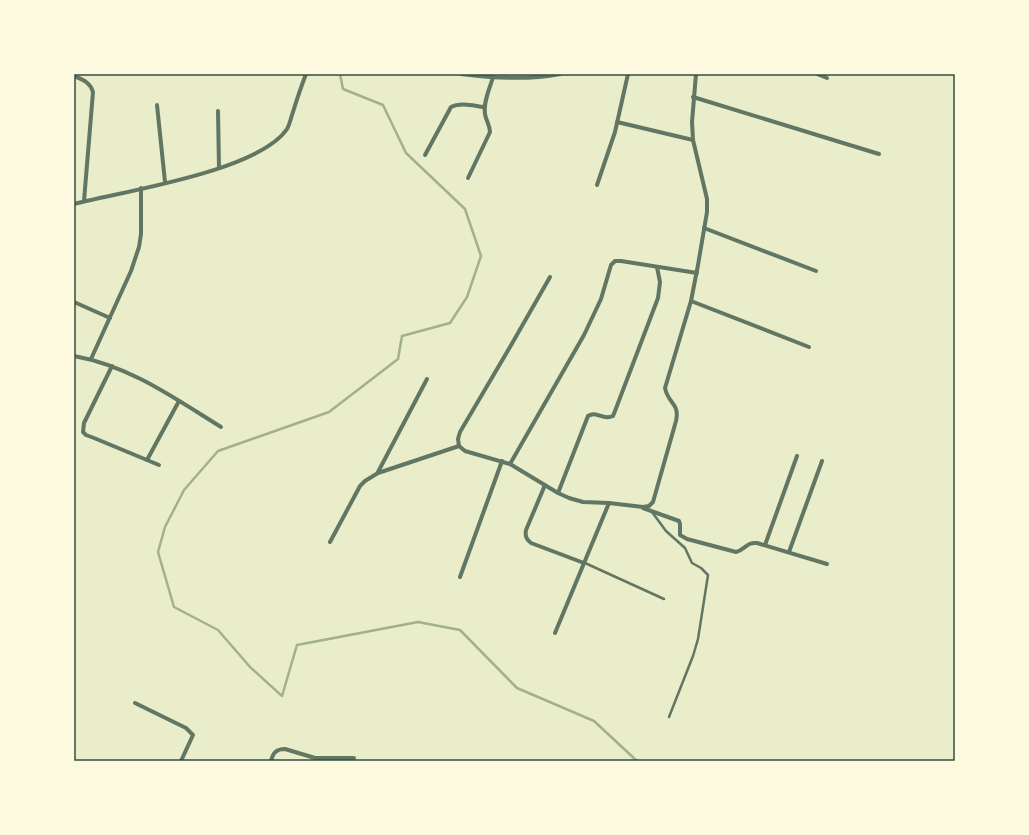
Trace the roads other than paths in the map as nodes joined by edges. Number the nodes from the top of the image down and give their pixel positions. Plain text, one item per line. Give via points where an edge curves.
1 (306, 74) edge
2 (461, 74) edge
3 (560, 74) edge
4 (628, 74) edge
5 (696, 74) edge
6 (817, 74) edge
7 (74, 76) edge
8 (493, 77) junction
9 (827, 78) dead end
10 (694, 97) junction
11 (157, 105) dead end
12 (484, 107) junction
13 (218, 111) dead end
14 (617, 122) junction
15 (693, 140) junction
16 (879, 154) dead end
17 (425, 155) dead end
18 (219, 168) junction
19 (468, 178) dead end
20 (165, 182) junction
21 (597, 185) dead end
22 (141, 188) junction
23 (84, 202) junction
24 (74, 204) edge
25 (704, 228) junction
26 (657, 267) junction
27 (816, 271) dead end
28 (697, 273) junction
29 (550, 276) dead end
30 (691, 301) junction
31 (74, 302) edge
32 (110, 318) junction
33 (809, 347) dead end
34 (74, 356) edge
35 (91, 359) junction
36 (112, 366) junction
37 (427, 379) dead end
38 (179, 401) junction
39 (221, 427) dead end
40 (459, 446) junction
41 (797, 456) dead end
42 (147, 460) junction
43 (502, 461) junction
44 (822, 461) dead end
45 (510, 464) junction
46 (159, 465) dead end
47 (378, 472) junction
48 (545, 485) junction
49 (558, 493) junction
50 (609, 503) junction
51 (643, 507) junction
52 (650, 510) junction
53 (330, 542) dead end
54 (765, 545) junction
55 (789, 552) junction
56 (584, 562) junction
57 (827, 564) dead end
58 (460, 577) dead end
59 (664, 599) dead end
60 (555, 633) dead end
61 (135, 703) dead end
62 (669, 717) dead end
63 (354, 758) dead end
64 (181, 761) edge
65 (270, 761) edge

1 - 18 street via 288,128 269,146
2 - 8 street
3 - 8 street via 539,77
4 - 14 street
5 - 10 street
6 - 9 street
7 - 23 street via 86,81 93,92
8 - 12 street
10 - 15 street
10 - 16 street
11 - 20 street
12 - 17 street via 462,104 451,107
12 - 19 street via 490,132
13 - 18 street
14 - 15 street
14 - 21 street
15 - 25 street via 707,199
18 - 20 street
20 - 22 street
22 - 23 street
22 - 32 street via 139,247
23 - 24 street
25 - 27 street
25 - 28 street
26 - 28 street
26 - 45 street via 621,261 612,264 602,298 584,335
26 - 49 street via 660,289 657,302 613,416 588,416
28 - 30 street
29 - 40 street via 460,432
30 - 33 street
30 - 51 street via 665,388 666,396 678,413 676,422 652,502 649,506
31 - 32 street
32 - 35 street
34 - 35 street
35 - 36 street
36 - 38 street via 142,379
36 - 42 street via 84,423 83,432
37 - 47 street
38 - 39 street
38 - 42 street
40 - 43 street
40 - 47 street
41 - 54 street
42 - 46 street
43 - 45 street
43 - 58 street
44 - 55 street
45 - 48 street
47 - 53 street via 360,486
48 - 49 street
48 - 56 street via 526,530 526,539
49 - 50 street via 583,502
50 - 51 street
50 - 56 street
51 - 52 street
52 - 54 street via 679,521 680,535 687,539 736,552 752,542
52 - 62 lane via 666,531 685,548 692,563 708,575 698,639
54 - 55 street
55 - 57 street
56 - 59 lane
56 - 60 street
61 - 64 street via 191,732 192,740
63 - 65 street via 315,758 280,749 273,754

